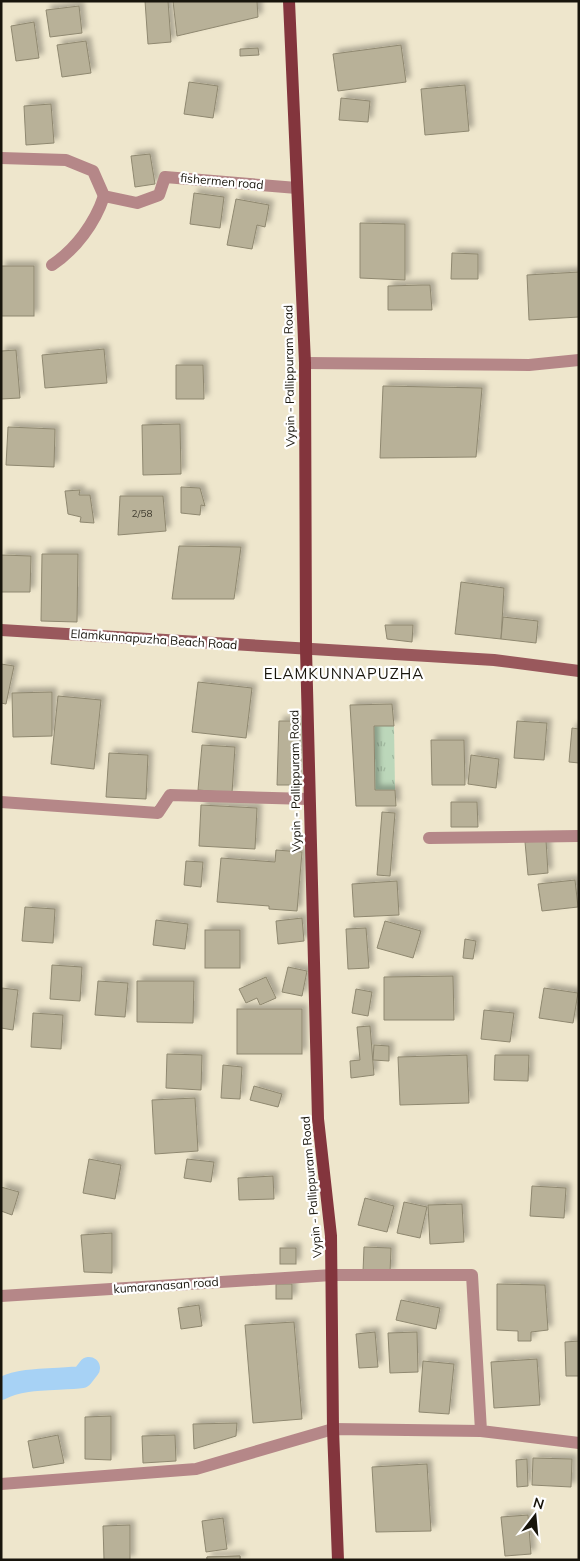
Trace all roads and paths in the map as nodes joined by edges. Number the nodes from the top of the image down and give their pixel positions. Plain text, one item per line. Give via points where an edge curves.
1 (289, 1) edge
2 (1, 158) edge
3 (297, 188) junction
4 (104, 196) junction
5 (52, 265) dead end
6 (579, 360) edge
7 (304, 363) junction
8 (1, 630) edge
9 (306, 649) junction
10 (579, 671) edge
11 (309, 799) junction
12 (1, 802) edge
13 (579, 836) edge
14 (429, 838) dead end
15 (332, 1275) junction
16 (1, 1296) edge
17 (333, 1429) junction
18 (481, 1431) junction
19 (579, 1443) edge
20 (1, 1484) edge
21 (338, 1560) edge

1 - 3 main road, Vypin - Pallippuram Road
2 - 4 street via 66,160 93,171
3 - 4 street, fishermen road via 165,177 159,195 137,203
3 - 7 main road, Vypin - Pallippuram Road
4 - 5 street via 98,215 75,246
6 - 7 street via 529,365
7 - 9 main road, Vypin - Pallippuram Road
8 - 9 main road, Elamkunnapuzha Beach Road
9 - 10 main road, Elamkunnapuzha Beach Road via 494,660
9 - 11 main road, Vypin - Pallippuram Road
11 - 12 street via 170,795 158,813
11 - 15 main road, Vypin - Pallippuram Road via 318,1119
13 - 14 street
15 - 16 street, kumaranasan road
15 - 17 main road, Vypin - Pallippuram Road
15 - 18 street, kumaranasan road via 472,1275
17 - 18 street
17 - 20 street via 196,1469
17 - 21 main road, Vypin - Pallippuram Road
18 - 19 street

